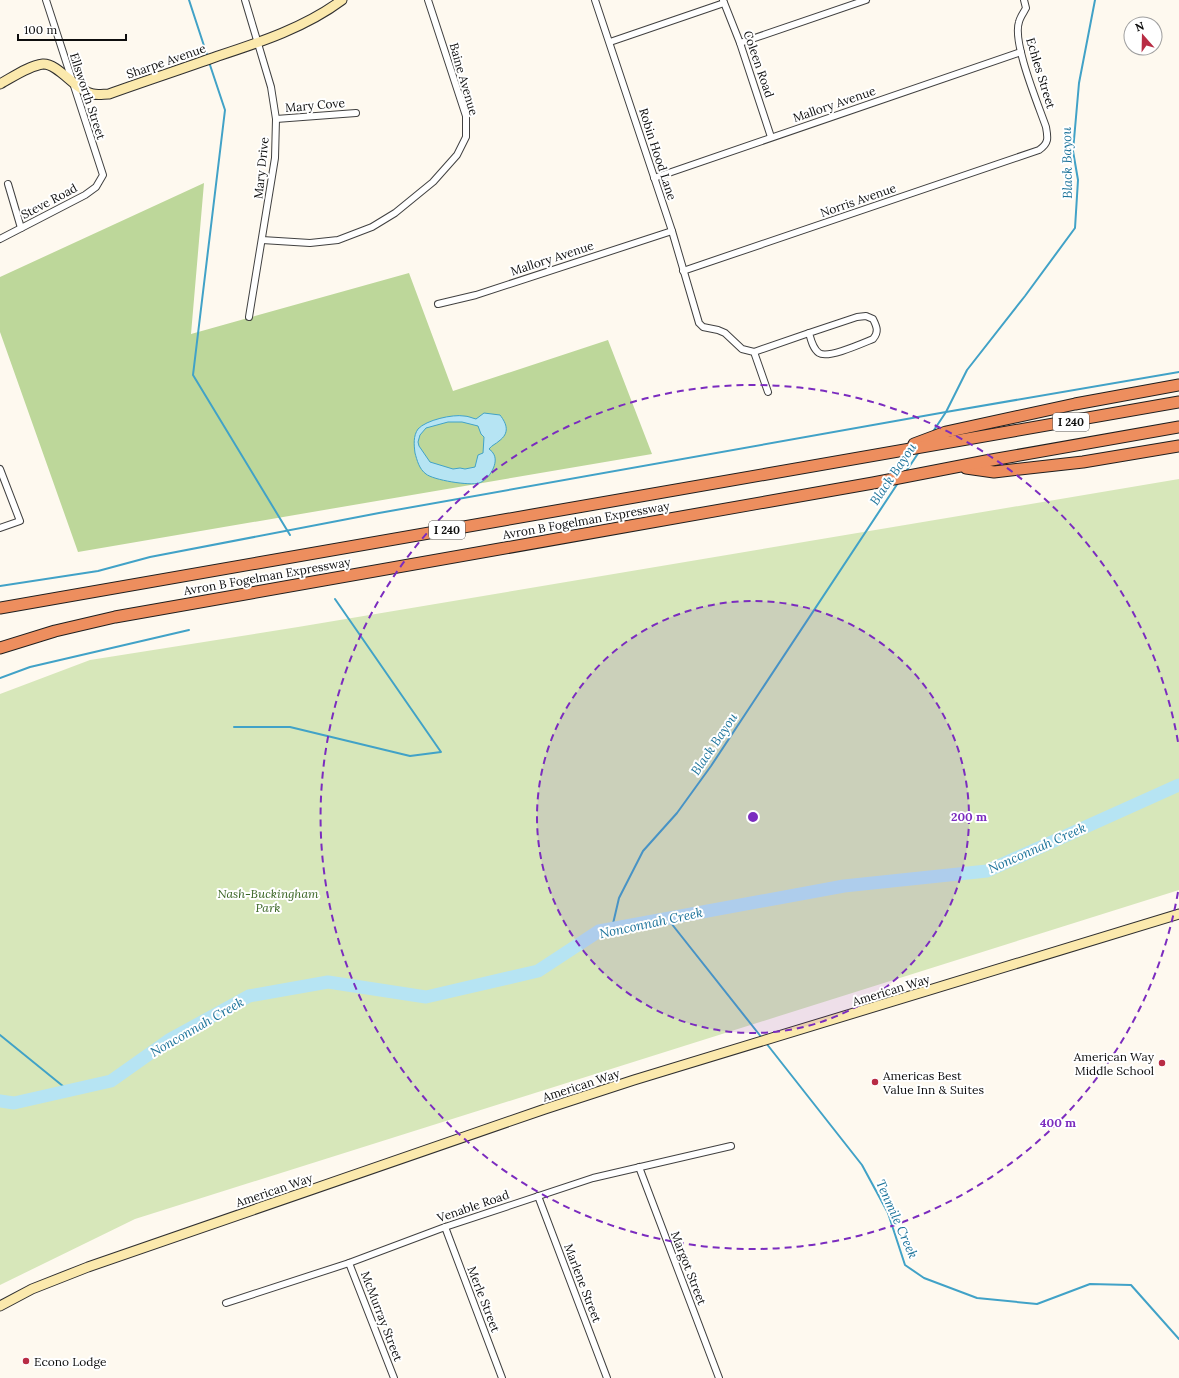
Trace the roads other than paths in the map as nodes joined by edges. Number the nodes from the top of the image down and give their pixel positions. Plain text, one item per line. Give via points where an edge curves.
1 (46, 0) edge
2 (245, 0) edge
3 (342, 0) edge
4 (428, 0) edge
5 (595, 0) edge
6 (866, 0) edge
7 (1024, 0) edge
8 (724, 2) edge
9 (610, 42) junction
10 (258, 43) junction
11 (740, 43) junction
12 (1020, 52) junction
13 (72, 83) junction
14 (0, 84) edge
15 (356, 113) dead end
16 (276, 119) junction
17 (771, 137) junction
18 (1039, 150) joint
19 (103, 175) joint
20 (654, 178) junction
21 (8, 184) dead end
22 (21, 228) junction
23 (672, 231) junction
24 (0, 239) edge
25 (262, 240) junction
26 (683, 270) junction
27 (438, 304) dead end
28 (249, 317) dead end
29 (809, 333) junction
30 (754, 352) junction
31 (1179, 385) edge
32 (768, 392) dead end
33 (1179, 402) edge
34 (1179, 427) edge
35 (1179, 446) edge
36 (893, 452) junction
37 (959, 466) junction
38 (0, 469) edge
39 (0, 528) edge
40 (0, 608) edge
41 (0, 648) edge
42 (1179, 914) edge
43 (731, 1146) dead end
44 (639, 1167) junction
45 (538, 1196) junction
46 (445, 1227) junction
47 (349, 1263) junction
48 (226, 1303) dead end
49 (0, 1306) edge
50 (394, 1378) edge
51 (502, 1378) edge
52 (607, 1378) edge
53 (719, 1378) edge

1 - 13 street, Ellsworth Street
2 - 10 street, Mary Drive
3 - 10 main road, Sharpe Avenue via 300,25
4 - 25 street, Baine Avenue via 466,116 466,137 457,155 433,182 395,214 372,227 338,240 310,243
5 - 9 street, Robin Hood Lane
6 - 11 street
7 - 12 street, Echles Street via 1026,8 1019,22 1018,34
8 - 9 street
8 - 11 street, Coleen Road
9 - 20 street, Robin Hood Lane
10 - 13 main road, Sharpe Avenue via 109,94 92,94
10 - 16 street, Mary Drive via 271,87
11 - 17 street, Coleen Road
12 - 17 street, Mallory Avenue
12 - 18 street, Echles Street via 1048,137 1045,145
13 - 14 main road, Sharpe Avenue via 59,70 45,64 31,67
13 - 19 street, Ellsworth Street
15 - 16 street, Mary Cove
16 - 25 street, Mary Drive via 275,158
17 - 20 street, Mallory Avenue
18 - 26 street, Norris Avenue
19 - 22 street, Steve Road via 96,187 85,195
20 - 23 street, Robin Hood Lane
21 - 22 street
22 - 24 street, Steve Road
23 - 26 street, Robin Hood Lane
23 - 27 street, Mallory Avenue via 476,295
25 - 28 street, Mary Drive
26 - 30 street, Robin Hood Lane via 699,324 725,333 742,349
29 - 29 street via 816,351 827,355 873,339 878,330 873,319 862,316
29 - 30 street
30 - 32 street
31 - 36 highway via 946,432
33 - 36 highway, Avron B Fogelman Expressway / I 240
34 - 37 highway, Avron B Fogelman Expressway / I 240
35 - 37 highway via 1083,462 994,472
36 - 40 highway, Avron B Fogelman Expressway / I 240
37 - 41 highway, Avron B Fogelman Expressway / I 240 via 115,616
38 - 39 street via 20,521
42 - 49 main road, American Way via 545,1109 88,1267 32,1289
43 - 44 street, Venable Road
44 - 45 street, Venable Road via 593,1178
44 - 53 street, Margot Street
45 - 46 street, Venable Road
45 - 52 street, Marlene Street
46 - 47 street, Venable Road
46 - 51 street, Merle Street
47 - 48 street, Venable Road
47 - 50 street, McMurray Street

